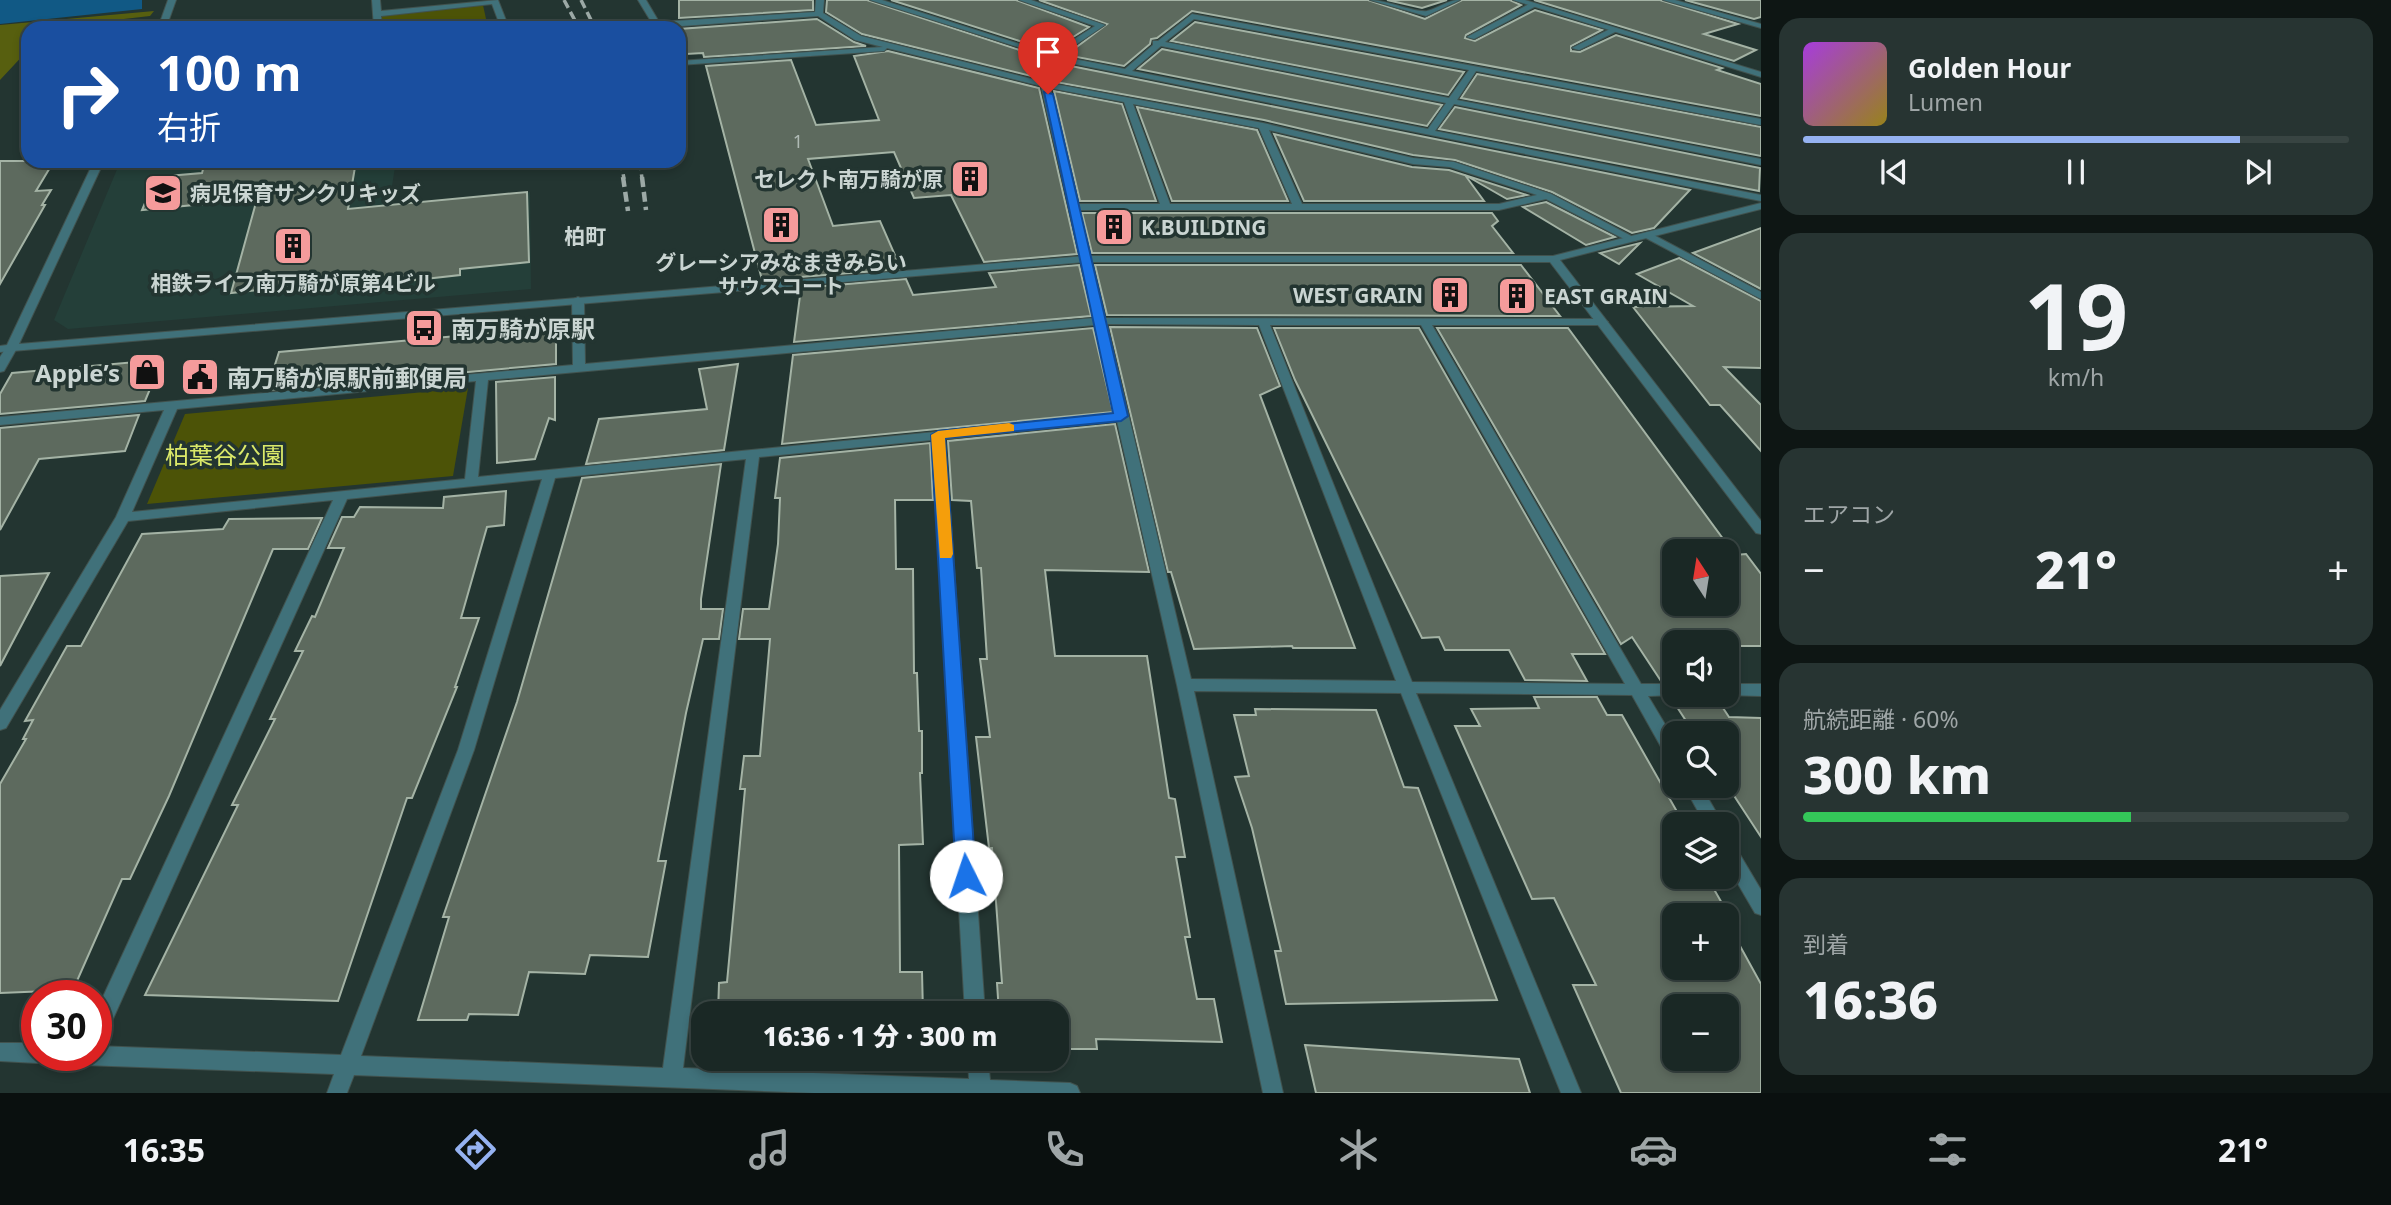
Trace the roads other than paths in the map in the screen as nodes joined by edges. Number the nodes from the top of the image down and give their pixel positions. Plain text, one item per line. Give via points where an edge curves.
1 (172, 0) edge
2 (376, 0) edge
3 (642, 0) edge
4 (820, 0) edge
5 (874, 0) edge
6 (1023, 0) edge
7 (1374, 0) edge
8 (1456, 0) edge
9 (1517, 0) edge
10 (1667, 0) edge
11 (494, 1) edge
12 (1534, 5) junction
13 (377, 13) junction
14 (819, 14) junction
15 (164, 21) edge
16 (378, 21) edge
17 (502, 21) edge
18 (655, 21) edge
19 (686, 24) edge
20 (1761, 26) edge
21 (1615, 30) junction
22 (1471, 37) dead end
23 (1156, 43) junction
24 (1576, 48) dead end
25 (895, 49) junction
26 (1052, 57) junction
27 (1069, 60) junction
28 (686, 63) edge
29 (1474, 68) junction
30 (1128, 70) junction
31 (1761, 75) edge
32 (1041, 84) junction
33 (1128, 101) junction
34 (1450, 101) junction
35 (1761, 122) edge
36 (1263, 126) junction
37 (1430, 132) junction
38 (1761, 162) edge
39 (96, 168) edge
40 (1548, 196) junction
41 (1761, 198) edge
42 (1761, 206) edge
43 (1073, 207) junction
44 (1166, 207) junction
45 (1298, 207) junction
46 (1648, 235) junction
47 (1632, 239) junction
48 (1085, 259) junction
49 (1553, 259) junction
50 (1761, 296) edge
51 (578, 300) junction
52 (1100, 321) junction
53 (1263, 321) junction
54 (1424, 321) junction
55 (1602, 322) junction
56 (6, 349) edge
57 (0, 368) edge
58 (579, 368) junction
59 (482, 377) junction
60 (172, 405) junction
61 (1121, 416) junction
62 (0, 421) edge
63 (938, 435) junction
64 (753, 454) junction
65 (550, 474) junction
66 (471, 482) junction
67 (342, 495) junction
68 (123, 517) junction
69 (1761, 530) edge
70 (1185, 685) junction
71 (1406, 687) junction
72 (1637, 690) junction
73 (1662, 690) edge
74 (1739, 690) edge
75 (1761, 690) edge
76 (0, 724) edge
77 (1662, 733) edge
78 (1739, 869) edge
79 (1761, 907) edge
80 (112, 999) edge
81 (974, 1001) edge
82 (0, 1052) edge
83 (21, 1053) edge
84 (112, 1056) edge
85 (349, 1065) junction
86 (979, 1071) edge
87 (672, 1078) junction
88 (980, 1090) junction
89 (337, 1093) edge
90 (1070, 1093) edge
91 (1273, 1093) edge
92 (1571, 1093) edge

1 - 15 street
2 - 13 street
3 - 18 street
4 - 14 street
5 - 26 street
6 - 26 street via 1105,24
7 - 8 street via 1426,14
9 - 12 street
10 - 20 street
11 - 13 street
11 - 17 street
12 - 21 street
12 - 22 street
13 - 16 street
14 - 19 street
14 - 25 street via 858,38
21 - 24 street
21 - 31 street
23 - 29 street via 1192,16
23 - 30 street
23 - 34 street
25 - 28 street
25 - 32 street
26 - 27 street
27 - 30 street
27 - 32 street
29 - 34 street
29 - 35 street
30 - 37 street
32 - 33 street
32 - 43 street
33 - 36 street
33 - 44 street
34 - 37 street
34 - 38 street
36 - 40 street via 1413,161 1451,164
36 - 45 street
37 - 41 street
39 - 56 street
40 - 45 street via 1499,207
40 - 47 street
42 - 46 street
43 - 44 street
43 - 48 street
44 - 45 street
46 - 47 street
46 - 50 street
47 - 49 street
48 - 49 street
48 - 51 street
48 - 52 street
49 - 55 street
51 - 56 street
51 - 58 street
52 - 53 street
52 - 58 street
52 - 61 street
53 - 54 street
53 - 71 street
54 - 55 street
54 - 72 street
55 - 69 street
56 - 57 street
58 - 59 street
59 - 60 street
59 - 66 street
60 - 62 street
60 - 68 street
61 - 63 street
61 - 70 street
63 - 64 street
63 - 81 street
64 - 65 street
64 - 87 street
65 - 66 street
65 - 85 street via 466,750
66 - 67 street
67 - 68 street
67 - 80 street
68 - 76 street
70 - 71 street
70 - 91 street
71 - 72 street
71 - 92 street
72 - 73 street
72 - 77 street
74 - 75 street
78 - 79 street
82 - 83 street
84 - 85 street
85 - 87 street
85 - 89 street
86 - 88 street
87 - 88 street
88 - 90 street

